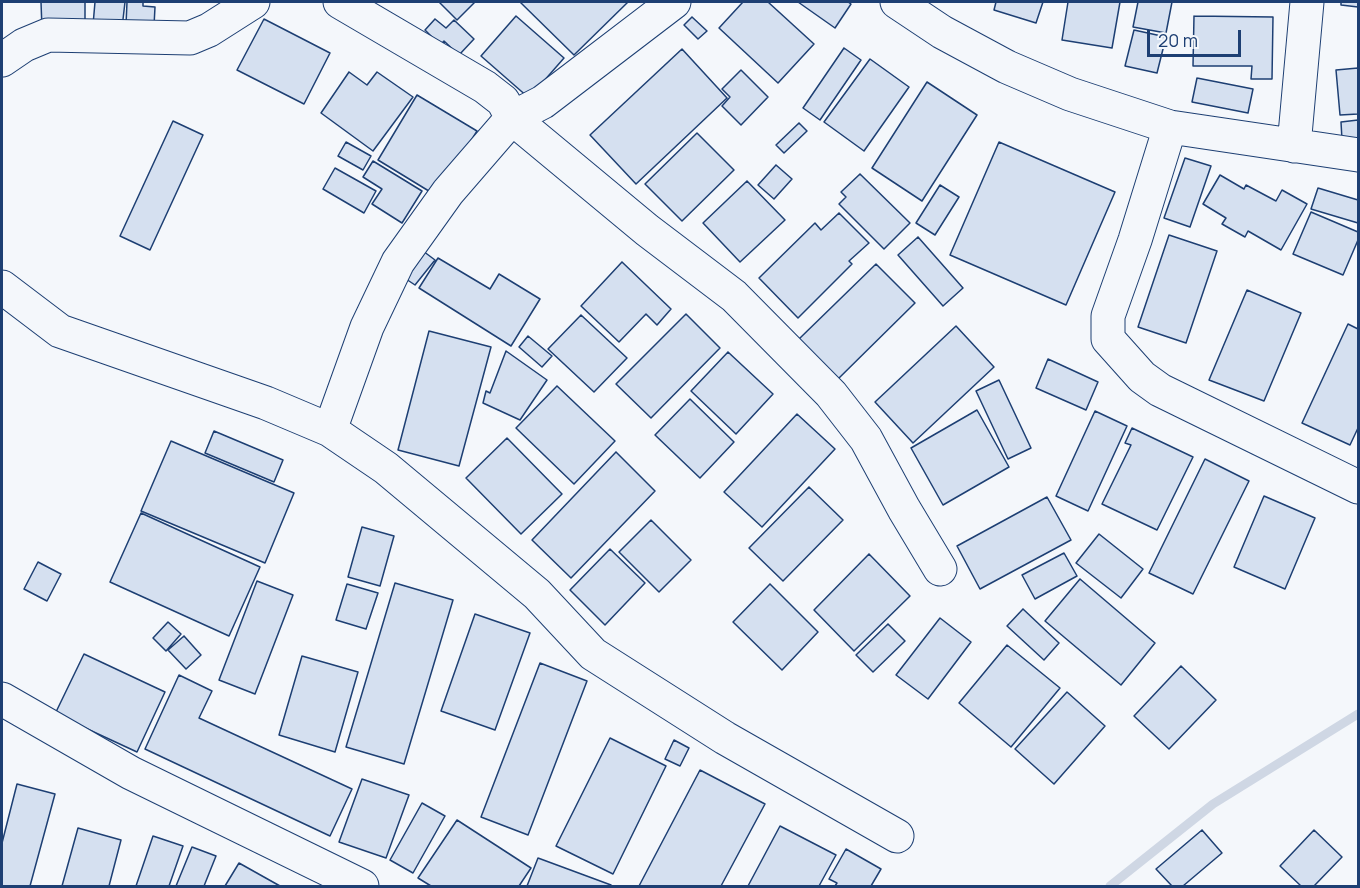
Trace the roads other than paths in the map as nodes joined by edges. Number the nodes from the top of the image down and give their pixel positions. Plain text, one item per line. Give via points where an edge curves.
1 (253, 2) edge
2 (340, 2) edge
3 (674, 2) edge
4 (897, 2) edge
5 (1307, 2) edge
6 (2, 60) edge
7 (512, 118) junction
8 (1170, 127) junction
9 (1294, 146) junction
10 (1359, 155) edge
11 (2, 286) edge
12 (330, 430) junction
13 (1359, 488) edge
14 (940, 569) dead end
15 (2, 699) edge
16 (897, 836) dead end
17 (361, 886) edge

1 - 6 street via 190,38 48,35
2 - 7 street via 485,87 502,101
3 - 7 street via 543,102
4 - 8 street via 1007,67 1070,94
5 - 9 street
7 - 12 street via 448,192 398,262 367,327
7 - 14 street via 646,230 734,296 791,351 866,439
8 - 9 street
8 - 13 street via 1108,316 1108,339 1142,377 1160,390
9 - 10 street
11 - 12 street via 60,331 266,403
12 - 16 street via 386,468 537,594 593,654 725,738
15 - 17 street via 131,773

